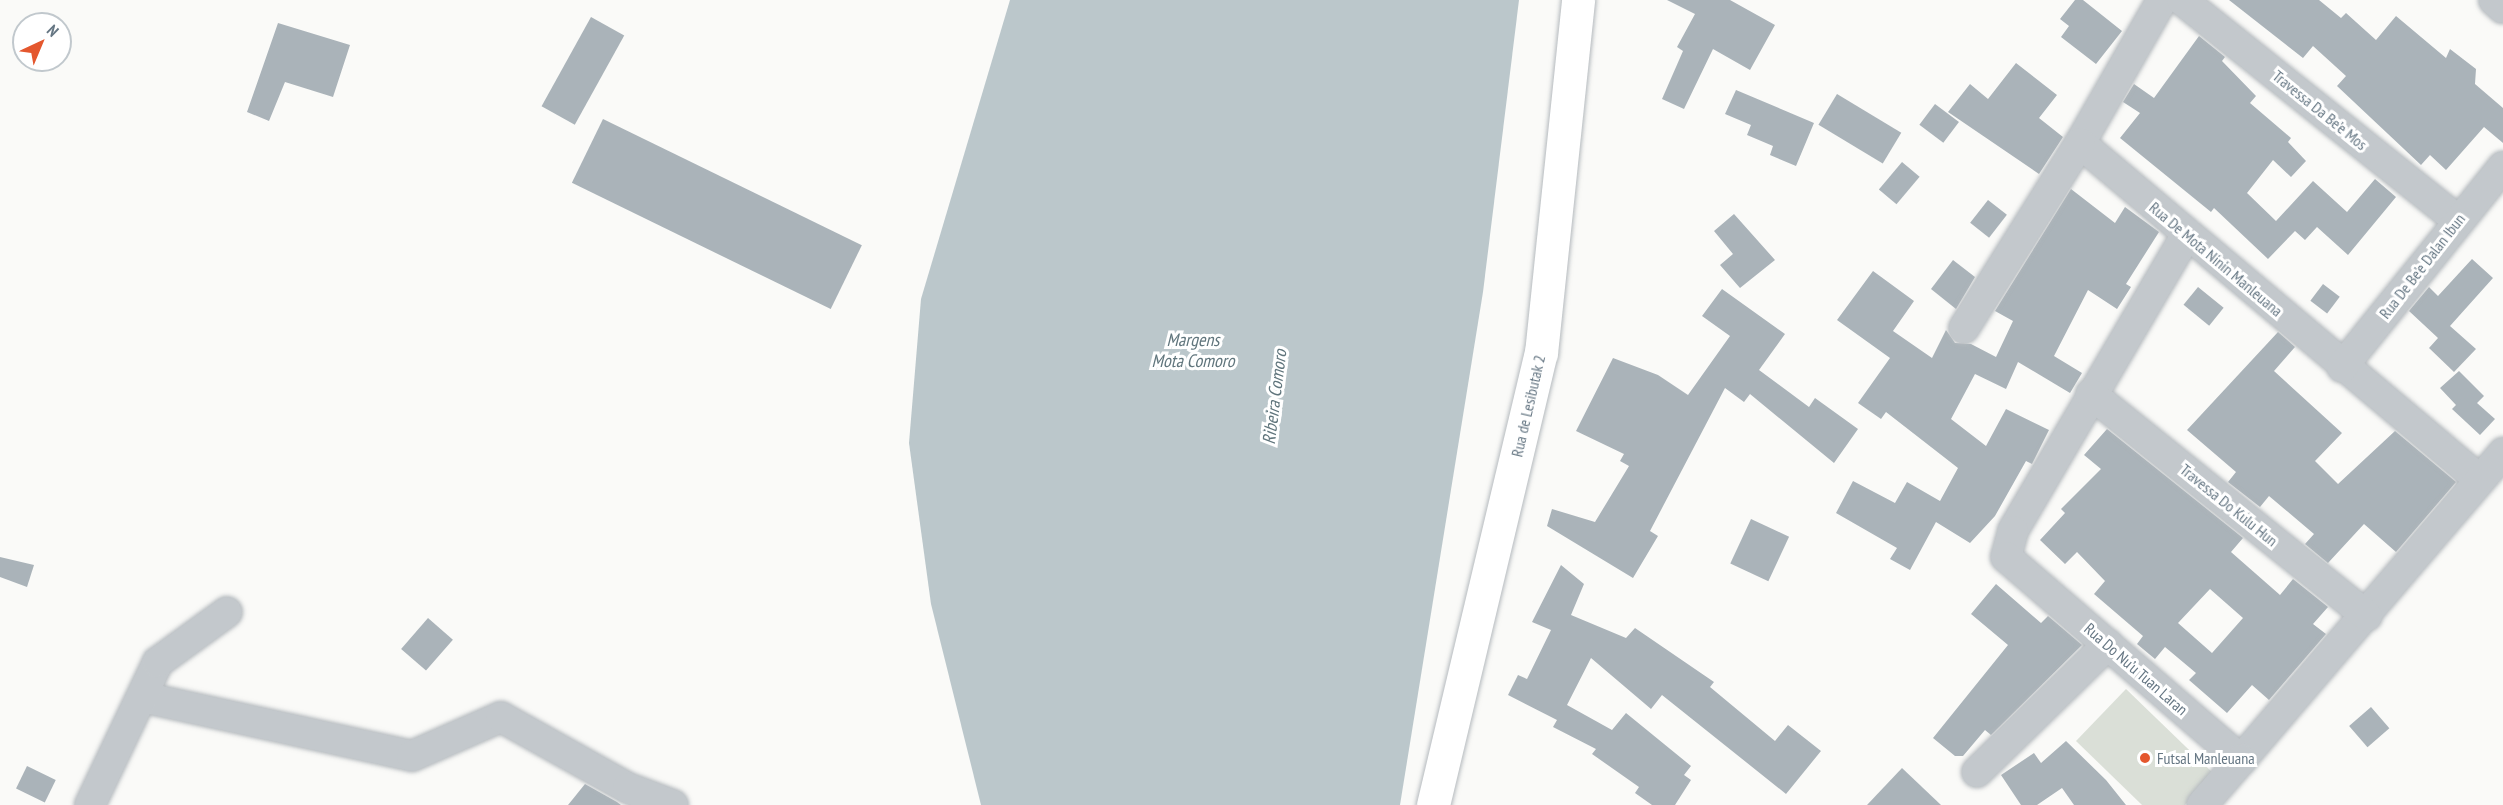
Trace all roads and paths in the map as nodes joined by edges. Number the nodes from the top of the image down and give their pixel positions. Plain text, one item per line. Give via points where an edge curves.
1 (1578, 0) edge
2 (2162, 0) edge
3 (2182, 0) edge
4 (2494, 0) edge
5 (2503, 8) edge
6 (2080, 143) junction
7 (2503, 167) edge
8 (2458, 220) junction
9 (2187, 234) junction
10 (1964, 328) dead end
11 (2342, 367) junction
12 (2091, 394) junction
13 (2503, 453) edge
14 (2480, 480) junction
15 (227, 612) dead end
16 (2367, 616) junction
17 (2108, 644) junction
18 (142, 697) junction
19 (2241, 760) junction
20 (1977, 772) dead end
21 (90, 805) edge
22 (673, 805) edge
23 (1433, 805) edge
24 (2202, 805) edge

1 - 23 main road, Rua de Lesibutak 2 via 1541,353
2 - 6 street
3 - 8 street, Travessa Da Be’e Mos
4 - 5 street
6 - 9 street, Rua De Mota Ninin Manleuana
6 - 10 street
7 - 8 street, Rua De Be’e Dalan Ibun
8 - 11 street, Rua De Be’e Dalan Ibun
9 - 11 street, Rua De Mota Ninin Manleuana
9 - 12 street, Rua Do Nu’u Tuan Laran
11 - 14 street, Rua De Mota Ninin Manleuana
12 - 16 street, Travessa Do Kulu Hun
12 - 17 street, Rua Do Nu’u Tuan Laran via 2013,531 2006,557
13 - 14 street
14 - 16 street
15 - 18 street via 158,662
16 - 19 street
17 - 19 street, Rua Do Nu’u Tuan Laran
17 - 20 street
18 - 21 street
18 - 22 street via 412,756 501,717 628,788
19 - 24 street

